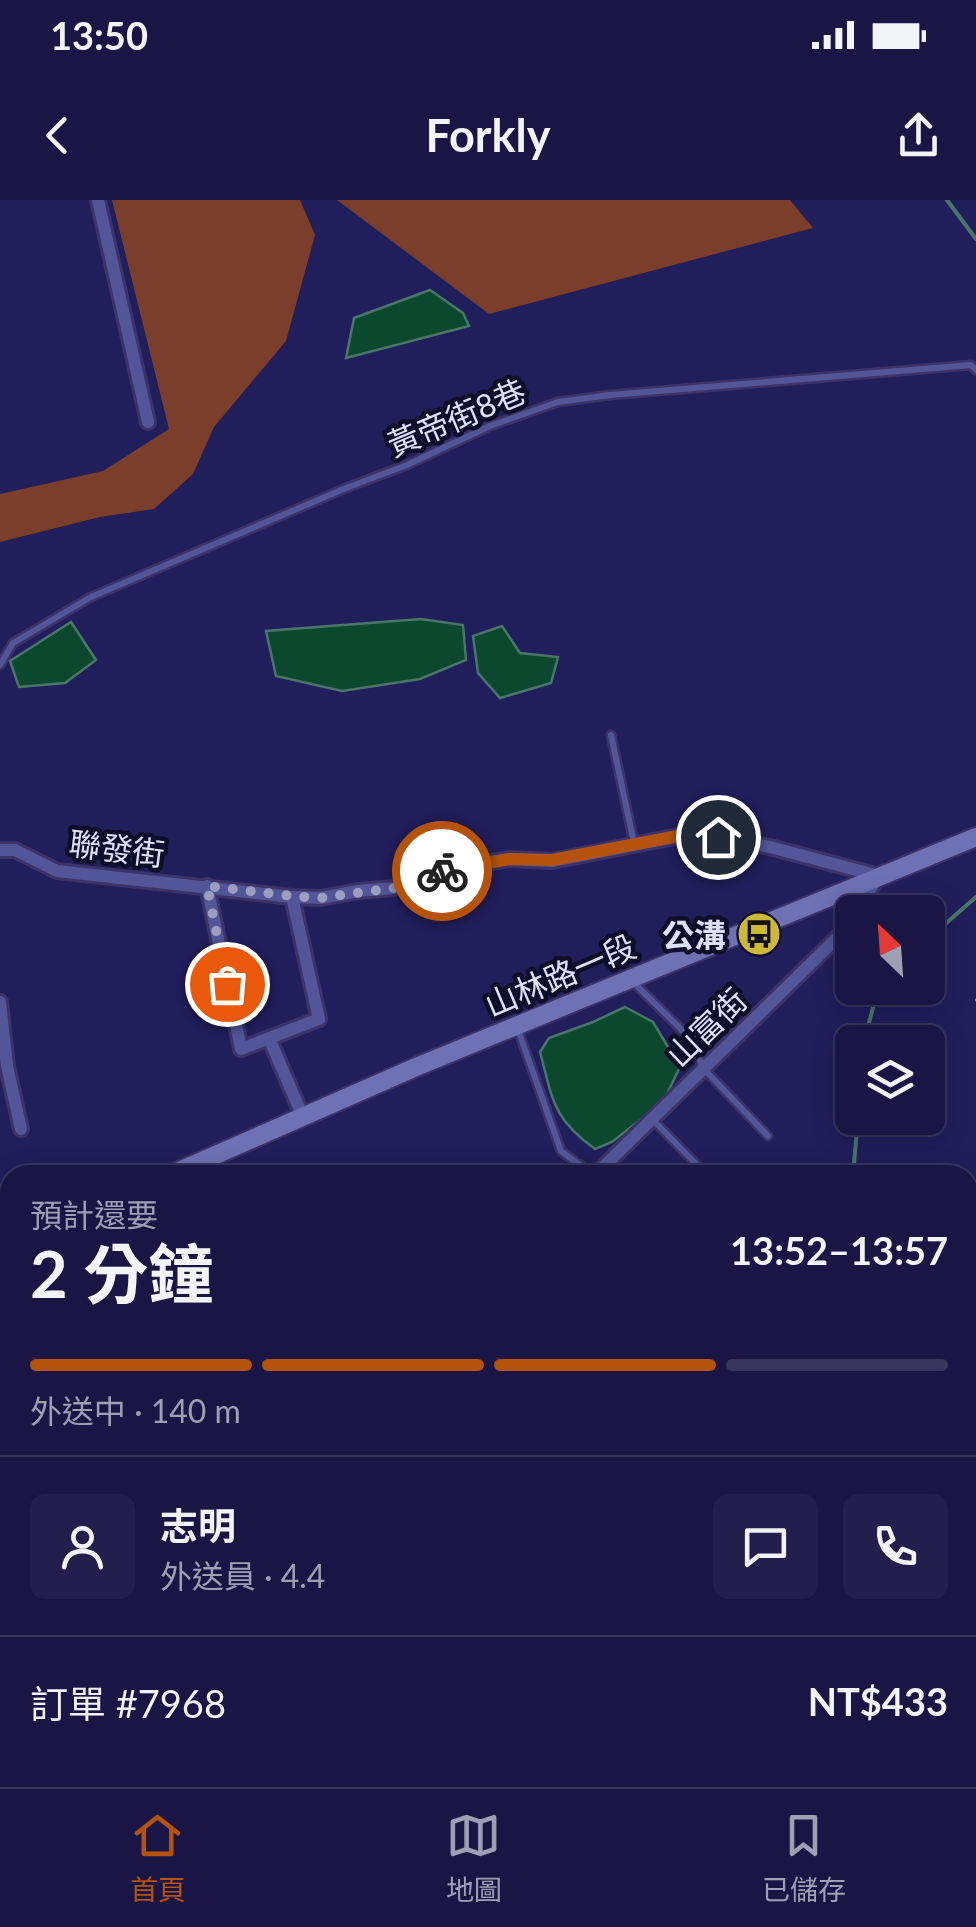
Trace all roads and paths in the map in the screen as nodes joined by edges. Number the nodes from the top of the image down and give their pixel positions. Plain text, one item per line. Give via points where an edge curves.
1 (98, 200) edge
2 (976, 370) edge
3 (148, 422) dead end
4 (0, 665) edge
5 (611, 734) dead end
6 (976, 837) edge
7 (634, 844) junction
8 (0, 850) edge
9 (879, 876) junction
10 (207, 886) junction
11 (867, 895) edge
12 (292, 896) junction
13 (835, 939) edge
14 (630, 979) junction
15 (0, 1002) edge
16 (517, 1026) junction
17 (269, 1038) junction
18 (703, 1068) junction
19 (303, 1117) junction
20 (652, 1119) junction
21 (21, 1130) dead end
22 (768, 1136) dead end
23 (198, 1165) edge
24 (580, 1165) edge
25 (604, 1165) edge
26 (696, 1165) edge

1 - 3 street
2 - 4 lane, 黃帝街8巷 via 894,370 558,402 90,597 13,643
5 - 7 lane
6 - 9 main road, 山林路一段
7 - 9 street, 聯發街 via 718,837
7 - 12 street, 聯發街 via 446,870 394,888
8 - 10 street, 聯發街 via 58,870
9 - 11 street, 山富街
9 - 14 main road, 山林路一段
10 - 12 street, 聯發街
10 - 17 street via 240,1048
12 - 17 street via 319,1019
13 - 18 street, 山富街
14 - 16 main road, 山林路一段
14 - 18 lane via 693,1041
15 - 21 street
16 - 19 main road, 山林路一段
16 - 24 lane via 561,1151
17 - 19 street
18 - 20 street, 山富街
18 - 22 lane
19 - 23 main road, 山林路一段
20 - 25 street, 山富街
20 - 26 lane

